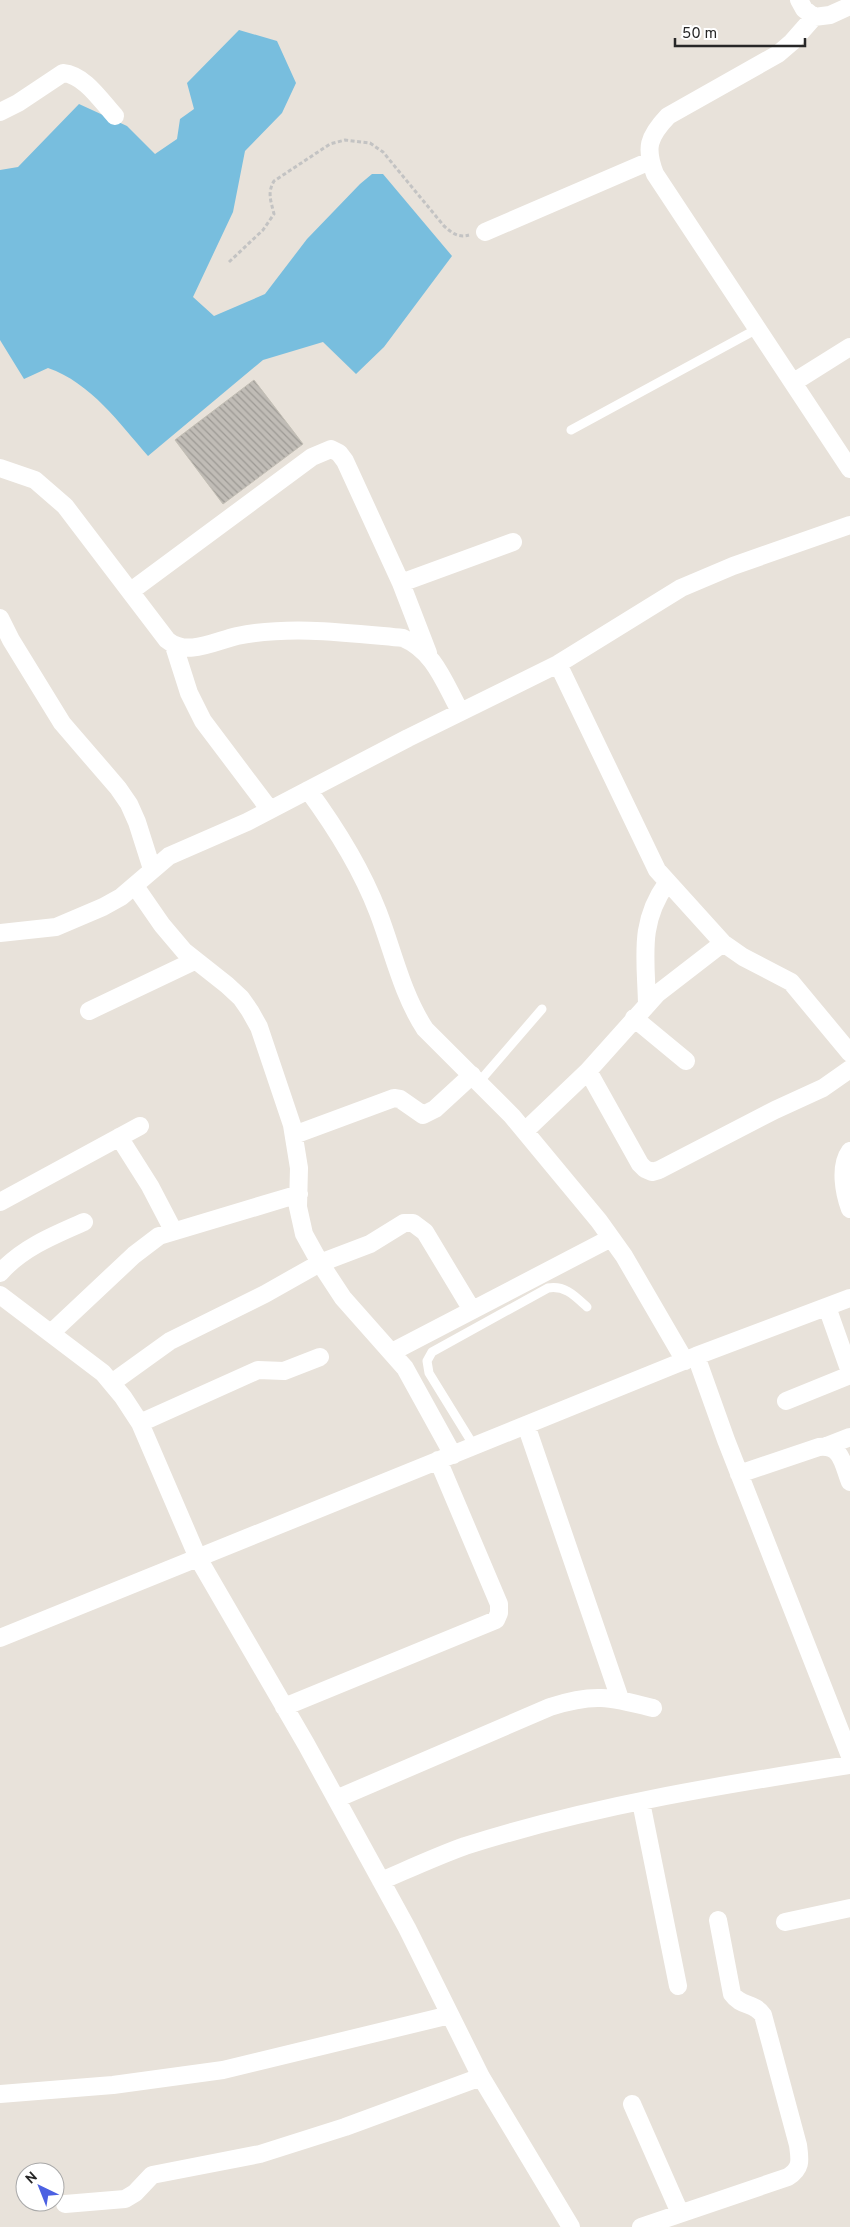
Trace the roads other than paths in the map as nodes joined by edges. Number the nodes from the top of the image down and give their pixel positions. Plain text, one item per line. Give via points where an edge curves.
1 (800, 0) edge
2 (850, 6) edge
3 (814, 17) junction
4 (0, 112) edge
5 (115, 116) dead end
6 (650, 161) junction
7 (484, 232) road end
8 (757, 329) junction
9 (850, 347) edge
10 (794, 382) junction
11 (571, 430) dead end
12 (0, 468) edge
13 (850, 469) edge
14 (850, 525) edge
15 (513, 542) dead end
16 (401, 583) junction
17 (131, 591) junction
18 (0, 618) edge
19 (174, 646) junction
20 (428, 654) junction
21 (558, 664) junction
22 (460, 711) junction
23 (308, 790) junction
24 (270, 810) junction
25 (152, 869) junction
26 (667, 883) junction
27 (135, 886) junction
28 (0, 933) edge
29 (723, 944) junction
30 (194, 961) junction
31 (647, 1004) junction
32 (542, 1010) dead end
33 (89, 1011) dead end
34 (634, 1018) junction
35 (850, 1052) edge
36 (686, 1061) dead end
37 (850, 1069) edge
38 (588, 1071) junction
39 (476, 1078) junction
40 (140, 1126) dead end
41 (525, 1131) junction
42 (294, 1135) junction
43 (119, 1137) junction
44 (850, 1151) edge
45 (299, 1194) junction
46 (0, 1202) edge
47 (850, 1209) edge
48 (84, 1222) dead end
49 (173, 1230) junction
50 (611, 1238) junction
51 (320, 1263) junction
52 (0, 1273) edge
53 (0, 1295) edge
54 (850, 1298) edge
55 (587, 1307) dead end
56 (827, 1307) junction
57 (472, 1310) junction
58 (51, 1334) junction
59 (392, 1352) junction
60 (320, 1357) dead end
61 (691, 1359) junction
62 (850, 1374) edge
63 (113, 1382) junction
64 (786, 1401) dead end
65 (140, 1423) junction
66 (526, 1425) junction
67 (850, 1437) edge
68 (474, 1446) junction
69 (827, 1446) junction
70 (445, 1458) junction
71 (739, 1474) junction
72 (850, 1482) edge
73 (198, 1558) junction
74 (0, 1638) edge
75 (620, 1700) junction
76 (284, 1706) junction
77 (653, 1708) dead end
78 (850, 1756) edge
79 (850, 1765) edge
80 (336, 1799) junction
81 (642, 1802) junction
82 (381, 1881) junction
83 (850, 1908) edge
84 (718, 1920) dead end
85 (785, 1922) dead end
86 (678, 1986) dead end
87 (450, 2015) junction
88 (481, 2077) junction
89 (0, 2094) edge
90 (632, 2104) dead end
91 (65, 2204) dead end
92 (680, 2213) junction
93 (571, 2227) edge
94 (641, 2227) edge

1 - 3 street via 804,9
2 - 3 street via 830,15
3 - 6 street via 778,54 668,116 648,145
4 - 5 street via 62,73 80,79
6 - 7 street
6 - 8 street via 655,174
8 - 10 street
8 - 11 lane
9 - 10 street
10 - 13 street
12 - 17 street via 35,480 58,499
14 - 21 street via 681,588
15 - 16 street
16 - 17 street via 345,461 331,449 304,462
16 - 20 street
17 - 19 street
18 - 25 street via 62,723 128,804
19 - 20 street via 196,647 238,636 312,631 403,638
19 - 24 street via 189,693 203,721
20 - 22 street
21 - 22 street
21 - 26 street via 651,859
22 - 23 street
23 - 24 street
23 - 39 street via 359,868 415,1013 425,1029
24 - 25 street via 181,850
25 - 27 street
26 - 29 street
26 - 31 street via 652,906 647,927
27 - 28 street via 103,907 64,924 41,930
27 - 30 street via 162,925
29 - 31 street
29 - 35 street via 791,982
30 - 33 street
30 - 42 street via 227,985 250,1011 259,1027
31 - 34 street
32 - 39 lane
34 - 36 street
34 - 38 street
37 - 38 street via 823,1088 652,1172 645,1169 635,1156
38 - 41 street
39 - 41 street
39 - 42 street via 423,1115 394,1098
40 - 43 street
41 - 50 street
42 - 45 street
43 - 46 street
43 - 49 street
44 - 47 street via 844,1165
45 - 49 street
45 - 51 street via 298,1207 304,1234
48 - 52 street via 47,1238
49 - 58 street via 147,1244
50 - 57 street
50 - 61 street
51 - 57 street via 370,1244 404,1223 413,1223 425,1232
51 - 59 street via 342,1298
51 - 63 street via 170,1341
53 - 58 street
54 - 56 street
55 - 68 lane via 564,1289 548,1288 432,1352 427,1361 429,1373
56 - 61 street
56 - 62 street
57 - 59 street
58 - 63 street
59 - 70 street via 420,1391
60 - 65 street via 284,1371 258,1370
61 - 66 street
61 - 71 street
62 - 64 street
63 - 65 street
65 - 73 street
66 - 68 street
66 - 75 street
67 - 69 street
68 - 70 street
69 - 71 street
69 - 72 street via 837,1452
70 - 73 street
70 - 76 street via 498,1604 496,1620
71 - 78 street
73 - 74 street
73 - 76 street
75 - 77 street
75 - 80 street via 584,1697 550,1707
76 - 80 street
79 - 81 street via 719,1785
80 - 82 street
81 - 82 street via 543,1824 464,1847
81 - 86 street
82 - 87 street
83 - 85 street
84 - 92 street via 732,1994 736,2000 758,2008 763,2015 798,2145 800,2166 788,2177
87 - 88 street
87 - 89 street via 223,2070 113,2085
88 - 91 street via 260,2154 152,2175 125,2199
88 - 93 street
90 - 92 street
92 - 94 street

